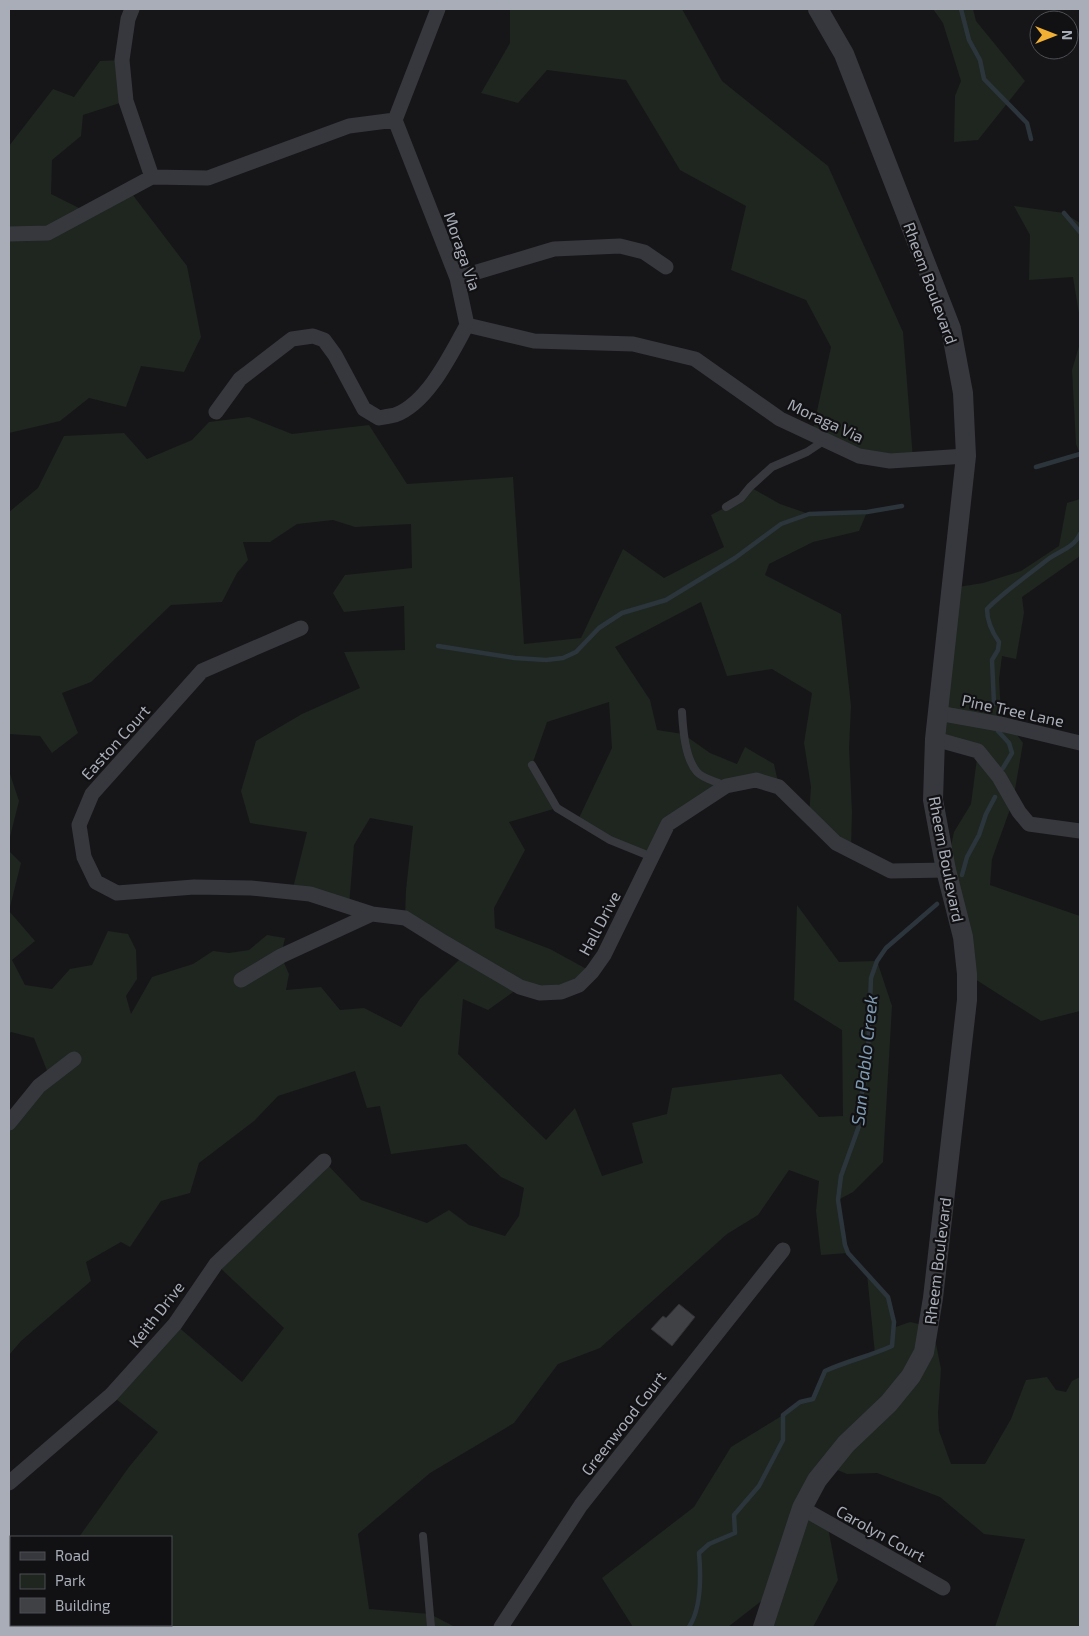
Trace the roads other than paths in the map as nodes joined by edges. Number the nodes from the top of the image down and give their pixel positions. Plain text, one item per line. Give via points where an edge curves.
1 (132, 9) edge
2 (438, 9) edge
3 (818, 9) edge
4 (395, 120) junction
5 (152, 177) junction
6 (9, 234) edge
7 (666, 267) dead end
8 (457, 278) junction
9 (467, 325) junction
10 (216, 412) dead end
11 (824, 440) junction
12 (966, 456) junction
13 (726, 506) dead end
14 (301, 628) dead end
15 (682, 712) dead end
16 (938, 713) junction
17 (935, 740) junction
18 (1080, 742) edge
19 (532, 765) dead end
20 (726, 786) junction
21 (1080, 831) edge
22 (652, 857) junction
23 (946, 870) junction
24 (372, 914) junction
25 (241, 980) dead end
26 (74, 1059) dead end
27 (9, 1123) edge
28 (324, 1161) dead end
29 (783, 1250) dead end
30 (9, 1483) edge
31 (802, 1508) junction
32 (423, 1536) dead end
33 (943, 1588) dead end
34 (431, 1627) edge
35 (501, 1627) edge
36 (763, 1627) edge

1 - 5 street via 122,60 126,100
2 - 4 street
3 - 12 street, Rheem Boulevard via 844,54 951,329 963,392
4 - 5 street via 349,126 208,178
4 - 8 street, Moraga Via
5 - 6 street via 48,232
7 - 8 street via 644,252 620,246 554,249
8 - 9 street, Moraga Via
9 - 10 street via 442,371 416,401 396,414 379,418 364,409 335,355 324,340 313,336 292,339 240,379
9 - 11 street, Moraga Via via 534,341 632,344 695,359 780,419
11 - 12 street, Moraga Via via 859,456 890,461
11 - 13 lane via 772,467 741,498
12 - 16 street, Rheem Boulevard
14 - 24 street, Easton Court via 202,671 92,794 79,825 84,857 96,882 117,893 194,887 251,888 310,894
15 - 20 lane via 683,734 698,774
16 - 17 street, Rheem Boulevard
16 - 18 street, Pine Tree Lane
17 - 21 street via 978,751 1029,824
17 - 23 street, Rheem Boulevard via 934,800
19 - 22 lane via 557,808 610,840
20 - 22 street, Hall Drive via 668,824
20 - 23 street, Hall Drive via 756,780 778,787 836,843 891,871
22 - 24 street, Hall Drive via 604,955 578,985 561,992 540,993 520,987 405,918
23 - 31 street, Rheem Boulevard via 963,937 967,1000 924,1352 911,1376 889,1403 846,1444 822,1473
24 - 25 street via 281,956
26 - 27 street via 40,1086
28 - 30 street, Keith Drive via 216,1264 175,1324 112,1395
29 - 35 street, Greenwood Court via 581,1504
31 - 33 street, Carolyn Court
31 - 36 street, Rheem Boulevard
32 - 34 lane

